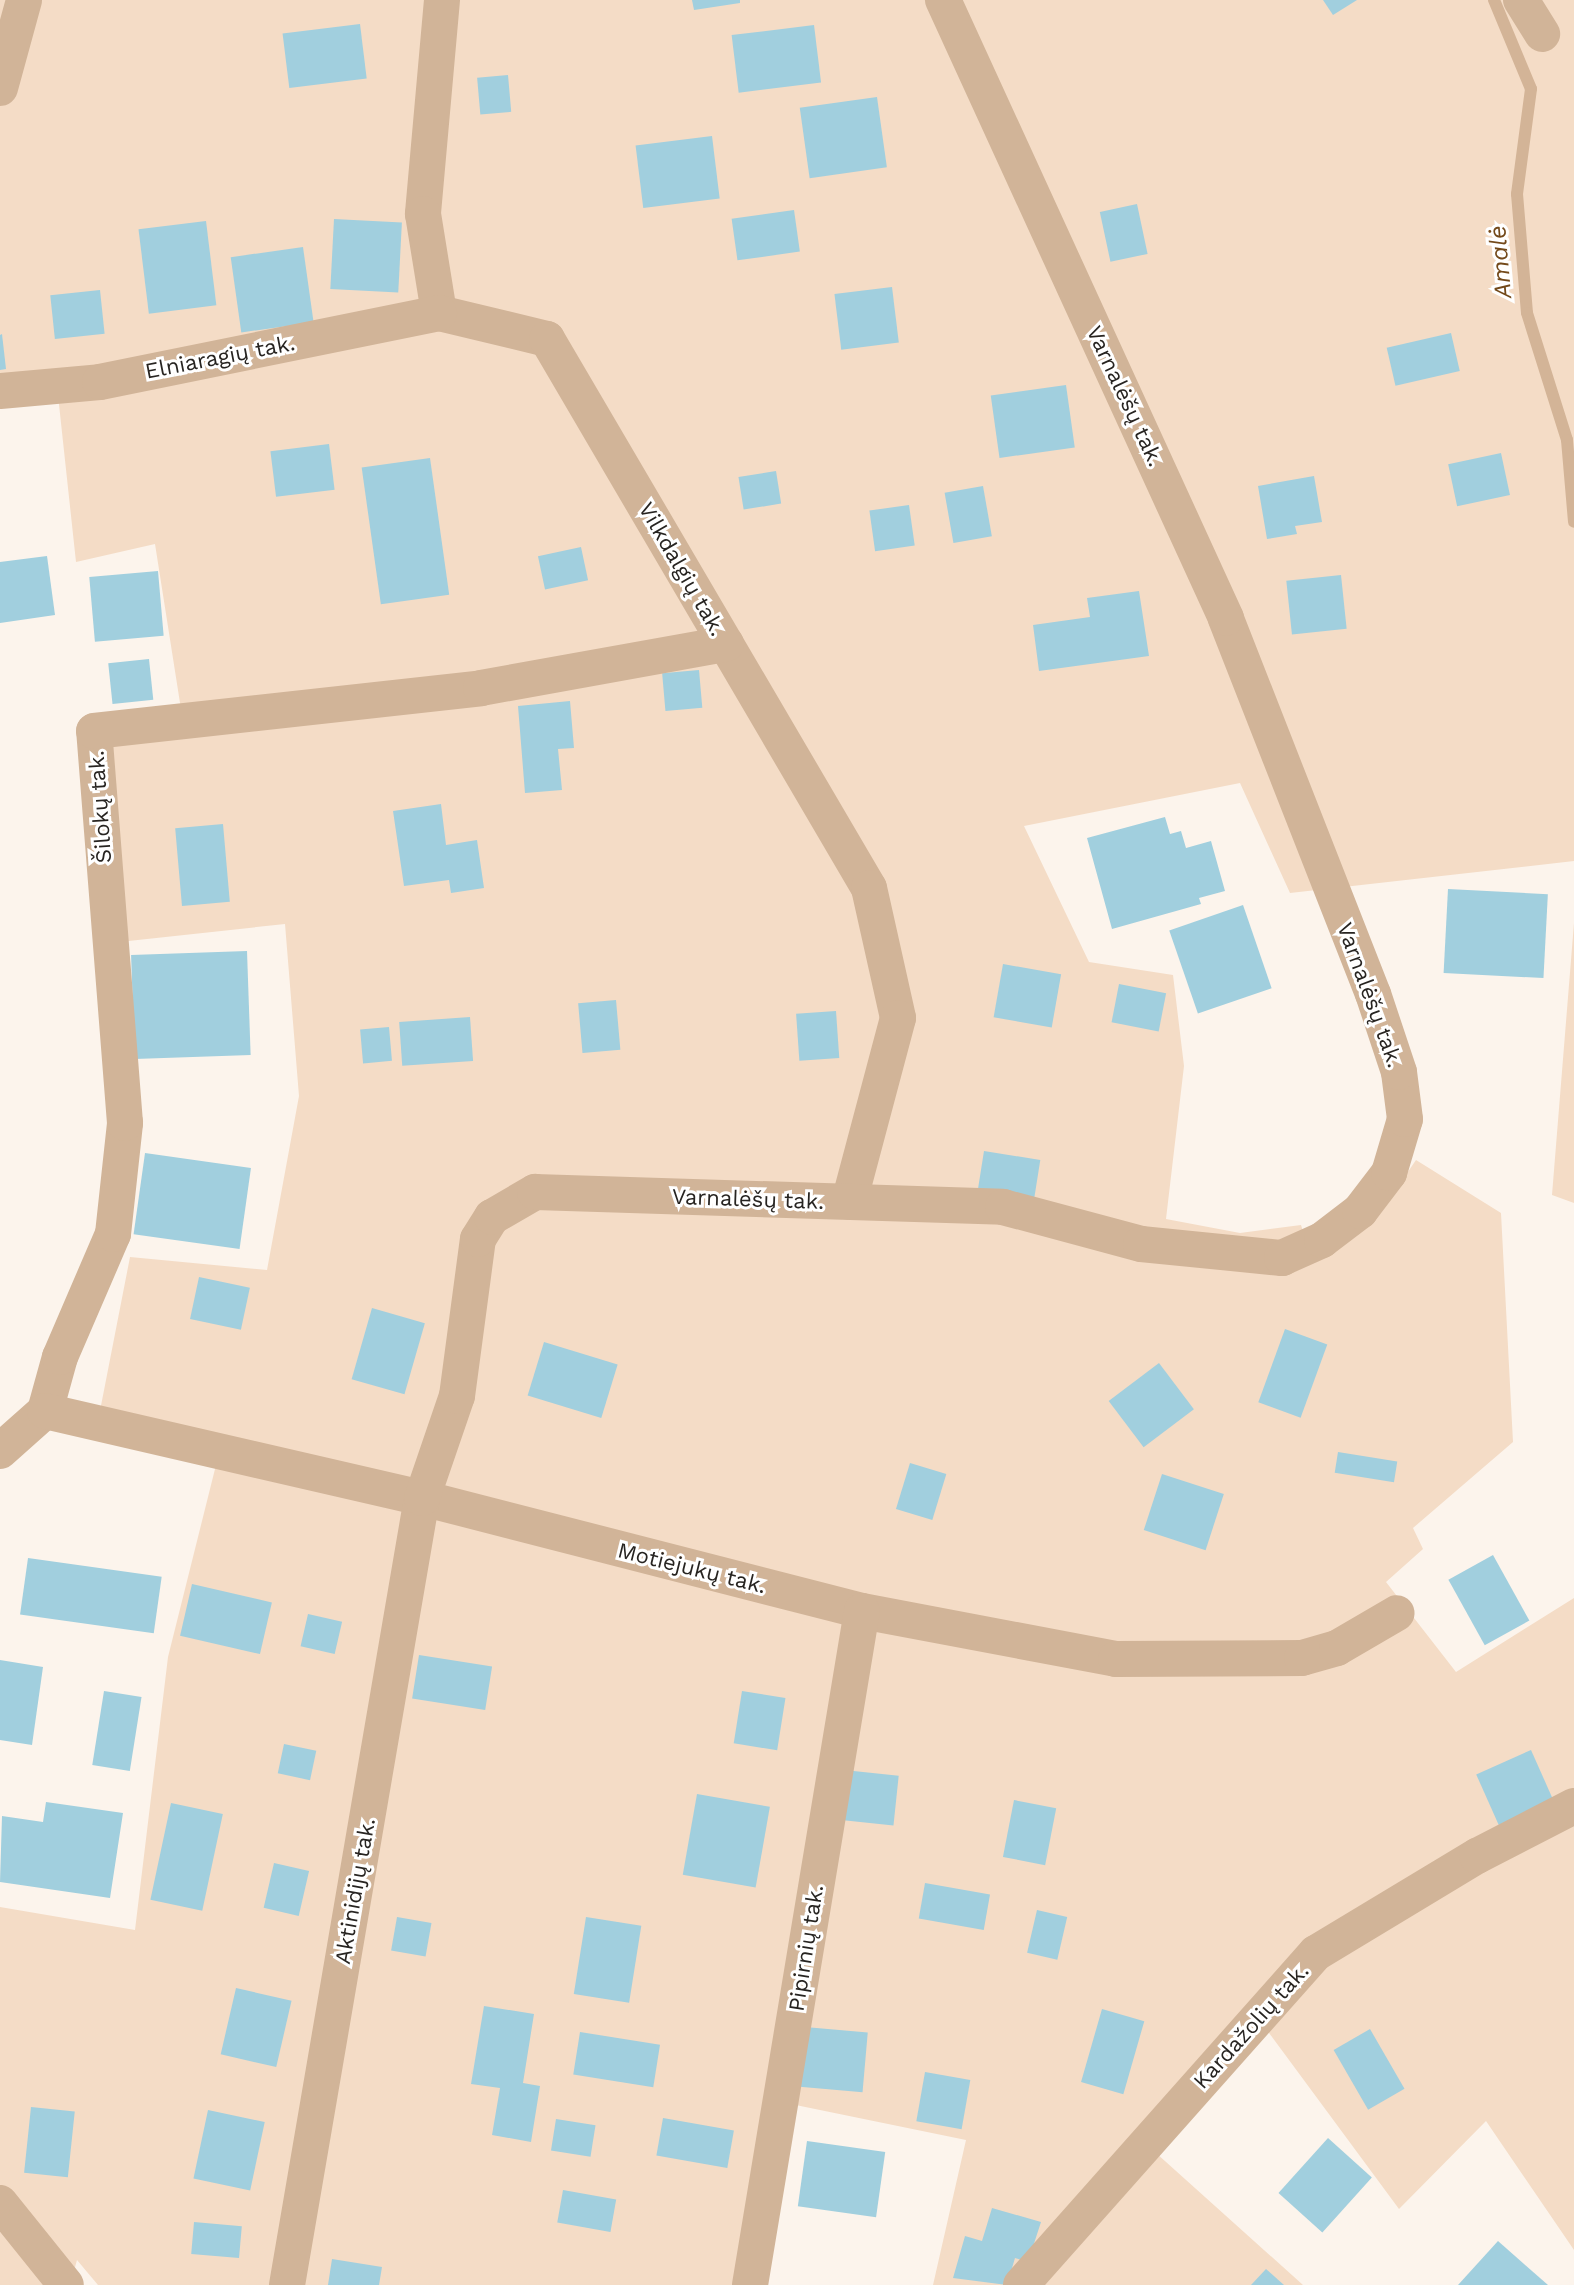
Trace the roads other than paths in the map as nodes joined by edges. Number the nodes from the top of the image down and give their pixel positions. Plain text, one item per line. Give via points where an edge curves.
1 (24, 0) edge
2 (442, 0) edge
3 (943, 0) edge
4 (1521, 0) edge
5 (1542, 34) dead end
6 (0, 88) edge
7 (439, 313) junction
8 (0, 391) edge
9 (726, 644) junction
10 (849, 1202) junction
11 (45, 1411) junction
12 (0, 1451) edge
13 (422, 1498) junction
14 (862, 1611) junction
15 (1397, 1613) dead end
16 (1574, 1806) edge
17 (0, 2203) edge
18 (66, 2285) edge
19 (287, 2285) edge
20 (750, 2285) edge
21 (1021, 2285) edge

1 - 6 street
2 - 7 street via 423,214
3 - 10 street, Varnalėšų tak. via 1226,618 1373,994 1399,1072 1405,1119 1389,1173 1360,1211 1322,1240 1282,1258 1141,1244 1003,1207
4 - 5 street
7 - 8 street, Elniaragių tak. via 100,382
7 - 9 street, Vilkdalgių tak. via 547,339
9 - 10 street, Vilkdalgių tak. via 869,888 898,1018
9 - 11 street, Šilokų tak. via 481,688 94,731 125,1123 113,1234 60,1357
10 - 13 street, Varnalėšų tak. via 535,1192 511,1201 478,1239 457,1396
11 - 12 street
11 - 13 street, Motiejukų tak.
13 - 14 street, Motiejukų tak.
13 - 19 street, Aktinidijų tak.
14 - 15 street, Motiejukų tak. via 1008,1643 1116,1659 1190,1663 1302,1658 1337,1648
14 - 20 street, Pipirnių tak.
16 - 21 street, Kardažolių tak. via 1316,1953
17 - 18 street

